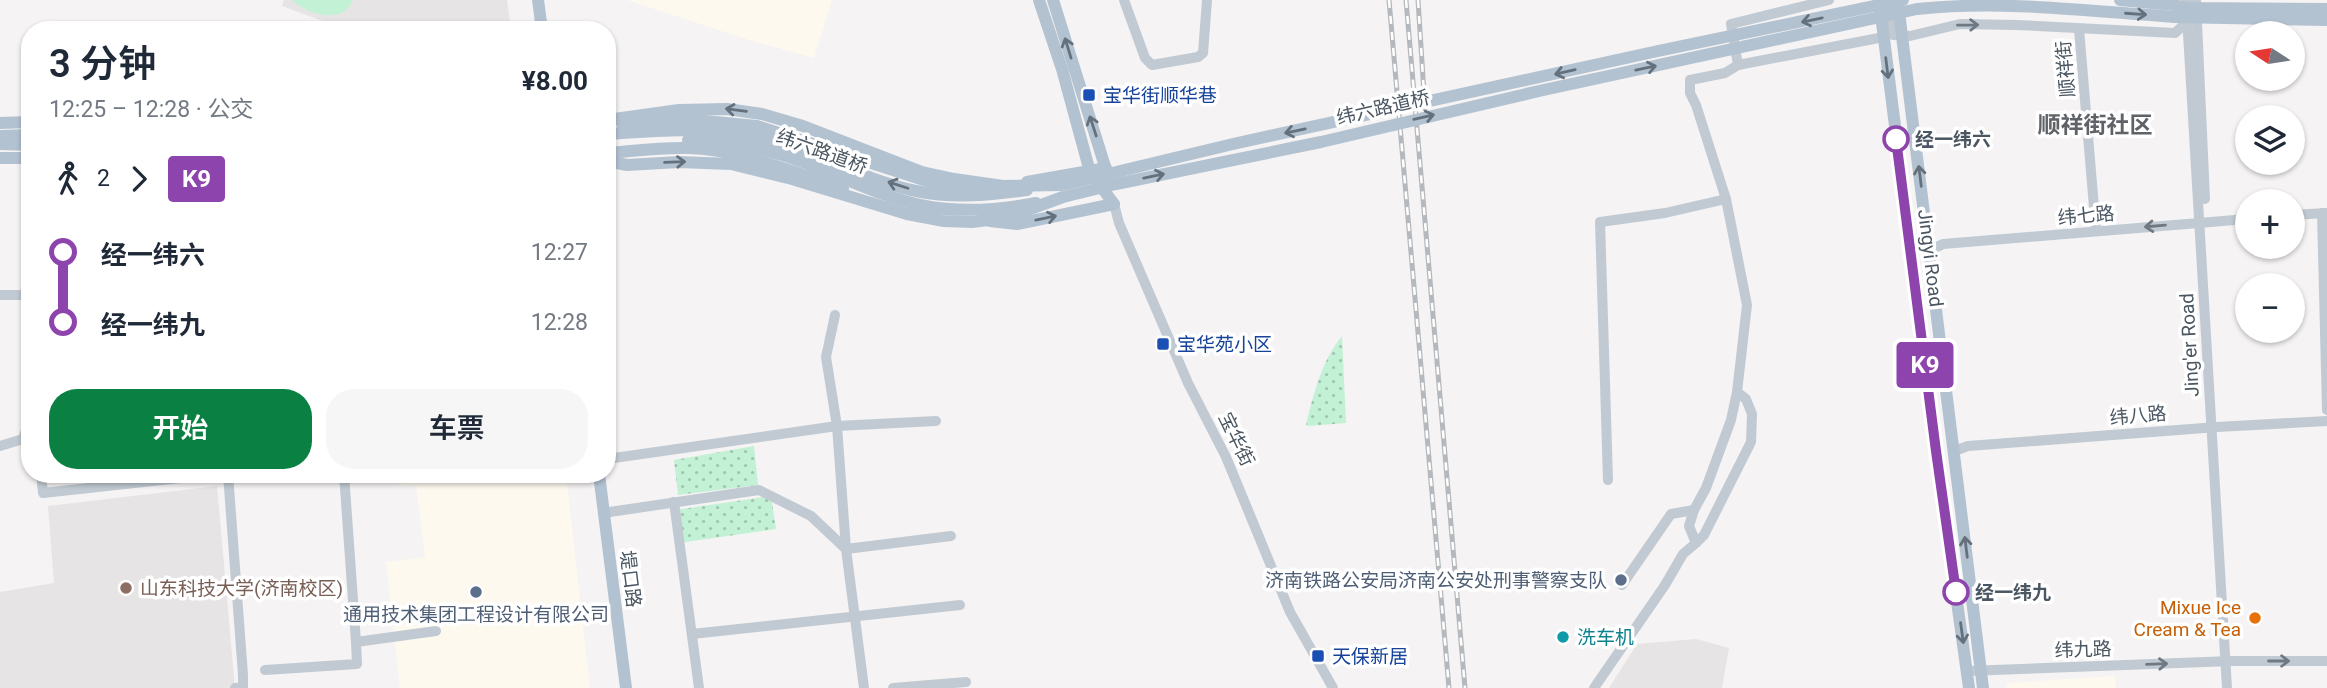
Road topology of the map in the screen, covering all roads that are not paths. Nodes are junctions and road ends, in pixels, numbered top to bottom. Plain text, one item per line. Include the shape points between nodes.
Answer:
1 (530, 0) edge
2 (538, 0) edge
3 (1039, 0) edge
4 (1053, 0) edge
5 (1124, 0) edge
6 (1207, 0) edge
7 (1829, 0) edge
8 (1880, 0) edge
9 (1889, 0) edge
10 (1897, 0) edge
11 (1903, 0) edge
12 (2120, 0) edge
13 (2187, 9) edge
14 (2327, 9) edge
15 (2327, 20) edge
16 (533, 21) edge
17 (541, 21) edge
18 (2079, 29) junction
19 (1901, 36) junction
20 (1884, 37) junction
21 (1738, 65) junction
22 (616, 120) edge
23 (0, 122) edge
24 (21, 122) edge
25 (616, 122) edge
26 (616, 133) edge
27 (21, 135) edge
28 (0, 136) edge
29 (0, 144) edge
30 (21, 145) edge
31 (616, 145) edge
32 (616, 152) edge
33 (0, 158) edge
34 (21, 159) edge
35 (616, 163) edge
36 (1106, 169) junction
37 (1090, 172) junction
38 (1063, 191) junction
39 (1726, 199) junction
40 (1114, 204) junction
41 (2325, 213) edge
42 (2305, 214) edge
43 (2235, 220) edge
44 (2203, 222) junction
45 (2096, 232) junction
46 (1929, 246) junction
47 (0, 295) edge
48 (21, 295) edge
49 (835, 315) dead end
50 (1737, 392) junction
51 (2327, 410) edge
52 (936, 421) dead end
53 (2327, 421) edge
54 (837, 426) junction
55 (2214, 427) junction
56 (21, 441) edge
57 (0, 446) edge
58 (1953, 448) junction
59 (616, 458) edge
60 (1608, 480) dead end
61 (42, 483) edge
62 (135, 483) edge
63 (229, 483) edge
64 (345, 483) edge
65 (592, 483) edge
66 (599, 483) edge
67 (674, 502) junction
68 (1694, 510) junction
69 (603, 513) junction
70 (951, 536) dead end
71 (1696, 543) junction
72 (846, 549) junction
73 (1622, 585) dead end
74 (960, 606) dead end
75 (855, 615) junction
76 (436, 631) dead end
77 (692, 634) junction
78 (356, 642) junction
79 (2229, 661) junction
80 (2327, 661) edge
81 (265, 670) dead end
82 (1982, 670) junction
83 (1967, 671) junction
84 (966, 682) dead end
85 (235, 688) edge
86 (243, 688) edge
87 (617, 688) edge
88 (626, 688) edge
89 (699, 688) edge
90 (864, 688) edge
91 (893, 688) edge
92 (1333, 688) edge
93 (1594, 688) edge
94 (1969, 688) edge
95 (1983, 688) edge
96 (2227, 688) edge
97 (2233, 688) edge

1 - 16 main road
2 - 17 main road
3 - 37 main road, 宝华街
36 -> 4 main road, 宝华街
5 - 6 street via 1145,58 1152,65 1203,53
7 - 21 street via 1731,24
8 - 20 main road, Jingyi Road
9 - 19 street via 1893,35
10 - 19 main road, Jingyi Road
11 -> 38 main road, 纬六路道桥, bridge via 1233,144
12 - 13 main road
13 - 14 main road
13 - 15 main road
13 - 18 street via 2175,33
38 -> 13 main road, 纬六路道桥, bridge via 1917,9 1950,4
13 - 44 street, Jing'er Road
19 -> 18 street via 1960,24
18 - 45 street, 顺祥街
46 -> 19 main road, Jingyi Road
20 - 21 street
20 -> 83 main road, Jingyi Road
21 - 39 street via 1690,80 1690,93
38 -> 22 main road, bridge via 933,174 762,114 679,110
23 - 24 main road
25 - 37 main road via 684,119 757,126 927,181 979,190
38 -> 26 main road, 纬六路道桥, bridge via 947,196 914,190 807,150 747,135 685,128
27 - 28 main road
29 - 30 main road
31 - 38 main road, 纬六路道桥, bridge via 698,140 752,147 905,201 964,211 1018,206
32 -> 40 main road via 719,151 922,213 1017,224
33 - 34 main road
35 -> 38 main road, bridge via 731,164 944,221 972,222 1022,212
36 - 37 main road
36 - 40 main road, 宝华街
37 - 40 main road, 宝华街
39 - 50 street via 1747,305
39 - 60 street via 1600,222
40 - 92 street, 宝华街 via 1290,612
41 - 42 street
41 - 51 street
43 - 44 street, 纬七路
44 -> 45 street, 纬七路
44 - 55 street, Jing'er Road
45 - 46 street, 纬七路
46 - 58 main road, Jingyi Road
47 - 48 street
49 - 54 street via 826,357
50 - 68 street via 1731,420
50 - 71 street via 1752,414 1751,442
52 - 54 street
53 - 55 street, 纬八路
54 - 59 street
54 - 72 street
55 - 58 street, 纬八路
55 - 79 street, Jing'er Road
56 - 57 street
82 -> 58 main road, Jingyi Road
61 - 62 street via 43,493
63 - 86 street
64 - 78 street
65 - 87 main road, 堤口路
66 - 69 main road, 堤口路
67 - 69 street
67 - 72 street via 759,490 811,516
67 - 77 street
68 - 71 street via 1689,526
68 - 73 street via 1671,514
69 - 88 main road, 堤口路
70 - 72 street
71 - 93 street via 1683,555
72 - 75 street
74 - 75 street
75 - 77 street
75 - 90 street
76 - 78 street
77 - 89 street
78 - 81 street via 357,664
79 -> 80 street, 纬九路
82 -> 79 street, 纬九路
79 - 96 street, Jing'er Road
79 - 97 street, Jing'er Road
82 - 83 street, 纬九路
82 - 95 main road, Jingyi Road
83 - 94 main road, Jingyi Road
84 - 91 street
85 - 86 street

